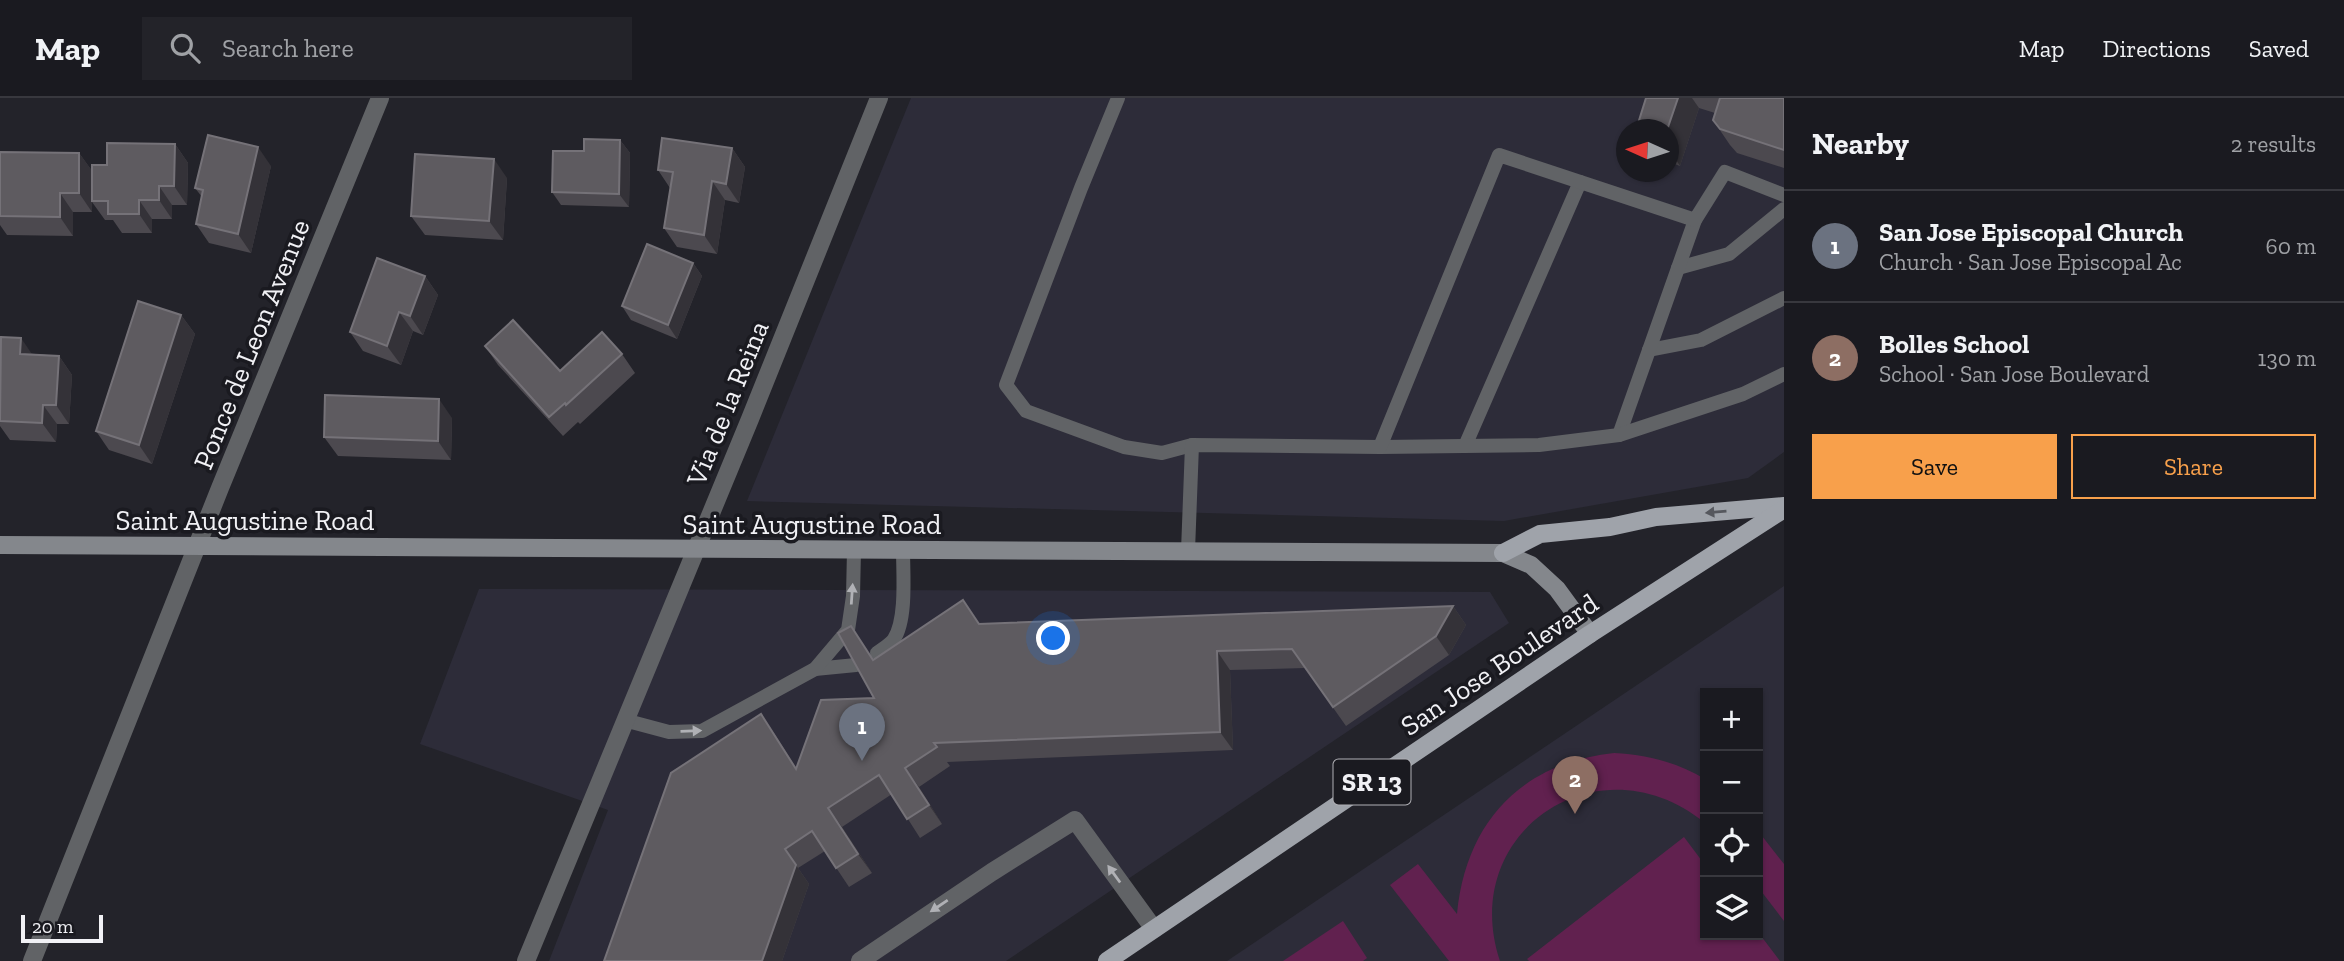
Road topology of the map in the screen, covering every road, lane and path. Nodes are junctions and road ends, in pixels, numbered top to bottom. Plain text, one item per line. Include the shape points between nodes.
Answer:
1 (380, 98) edge
2 (879, 98) edge
3 (1118, 98) edge
4 (1580, 182) junction
5 (1784, 195) edge
6 (1784, 209) edge
7 (1695, 220) junction
8 (1678, 268) junction
9 (1784, 298) edge
10 (1649, 351) junction
11 (1784, 374) edge
12 (1619, 435) junction
13 (1192, 444) junction
14 (1465, 446) junction
15 (1380, 447) junction
16 (1784, 508) edge
17 (0, 545) edge
18 (197, 546) junction
19 (694, 550) junction
20 (853, 550) junction
21 (903, 550) junction
22 (1188, 551) junction
23 (1503, 553) junction
24 (1590, 634) junction
25 (877, 653) dead end
26 (856, 665) edge
27 (815, 669) junction
28 (624, 720) junction
29 (1154, 929) junction
30 (32, 961) edge
31 (526, 961) edge
32 (860, 961) edge
33 (1107, 961) edge

1 - 18 street, Ponce de Leon Avenue
2 - 19 street, Via de la Reina
3 - 13 lane via 1006,385 1026,411 1124,447 1162,453
4 - 7 lane
4 - 14 lane
4 - 15 lane via 1499,155
5 - 7 lane via 1725,172
6 - 8 lane via 1729,254
7 - 8 lane
8 - 10 lane
9 - 10 lane via 1701,340
10 - 12 lane
11 - 12 lane via 1743,394
12 - 14 lane via 1539,445
13 - 15 lane
13 - 22 lane
14 - 15 lane
16 -> 23 main road via 1656,517 1539,534
16 - 24 main road, San Jose Boulevard / SR 13
17 - 18 main road, Saint Augustine Road
18 - 19 main road, Saint Augustine Road
18 - 30 street, Ponce de Leon Avenue
19 - 20 main road, Saint Augustine Road
19 - 28 street, Via de la Reina
20 - 21 main road, Saint Augustine Road
27 -> 20 lane via 848,630
21 - 22 main road, Saint Augustine Road
21 - 25 lane via 900,624 894,639
22 - 23 main road, Saint Augustine Road
23 - 24 main road, Saint Augustine Road via 1531,565 1557,589
24 - 29 main road, San Jose Boulevard / SR 13
26 - 27 lane
28 -> 27 lane via 669,732 702,731
28 - 31 street, Via de la Reina
29 -> 32 street via 1075,820
29 - 33 main road, San Jose Boulevard / SR 13

